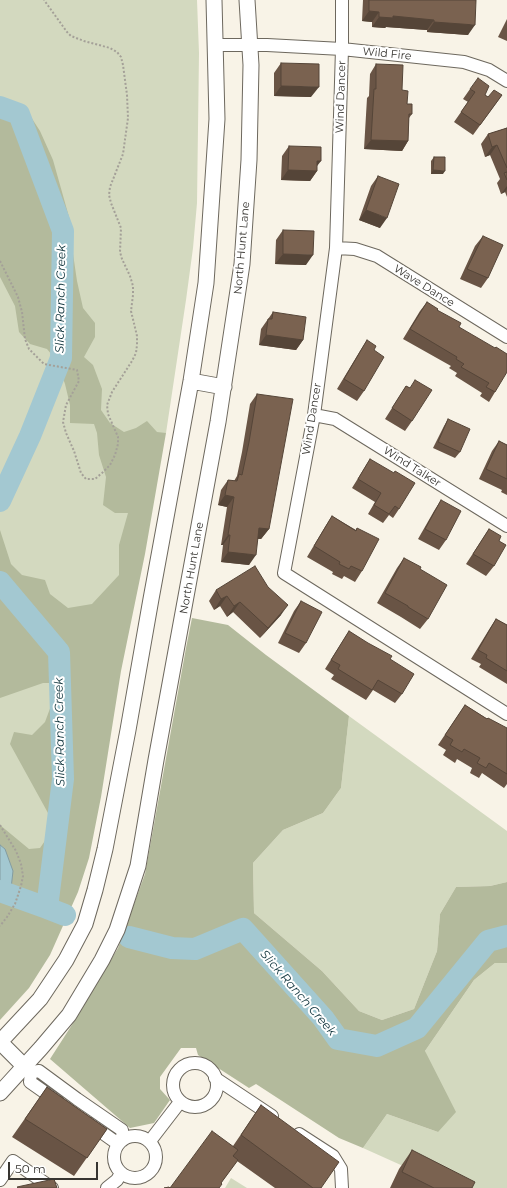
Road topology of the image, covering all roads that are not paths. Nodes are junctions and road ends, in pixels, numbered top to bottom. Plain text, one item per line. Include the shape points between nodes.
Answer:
1 (214, 0) edge
2 (247, 0) edge
3 (342, 0) edge
4 (215, 45) junction
5 (250, 45) junction
6 (342, 49) junction
7 (507, 81) edge
8 (336, 248) junction
9 (507, 338) edge
10 (191, 381) junction
11 (224, 387) junction
12 (314, 415) junction
13 (507, 526) edge
14 (507, 714) edge
15 (0, 1042) edge
16 (28, 1069) junction
17 (215, 1078) junction
18 (0, 1093) edge
19 (77, 1100) junction
20 (180, 1102) junction
21 (82, 1118) edge
22 (123, 1140) junction
23 (150, 1141) junction
24 (121, 1173) junction
25 (0, 1180) edge
26 (52, 1188) edge
27 (107, 1188) edge
28 (342, 1188) edge

1 - 4 main road
2 - 5 main road, North Hunt Lane
3 - 6 street, Wind Dancer
4 - 5 street, Wild Fire
4 - 10 main road via 217,119 210,234 205,290
5 - 6 street, Wild Fire
5 - 11 main road, North Hunt Lane via 249,160 242,264
6 - 7 street, Wild Fire via 464,62 489,70
6 - 8 street, Wind Dancer
8 - 9 street, Wave Dance via 355,249 377,256
8 - 12 street, Wind Dancer
10 - 11 main road
10 - 15 main road via 120,777 95,890 85,924 66,960 40,999
11 - 16 main road, North Hunt Lane via 138,866 117,930 102,960 69,1015
12 - 13 street, Wind Talker via 335,419
12 - 14 street, Wind Dancer via 284,573
15 - 16 main road
16 - 18 main road, North Hunt Lane
16 - 19 street via 39,1070
16 - 19 street via 30,1082 67,1107
17 - 20 street via 215,1092 207,1103 194,1107
17 - 20 street via 207,1067 200,1064 193,1063 180,1069 173,1082 173,1089
17 - 28 street via 333,1156 341,1169
19 - 22 street via 122,1130
20 - 23 street
21 - 22 street via 114,1141
22 - 23 street via 129,1136 137,1136
22 - 24 street via 118,1144 114,1156
23 - 24 street via 157,1154 154,1168 149,1174 135,1178
24 - 27 street
25 - 26 street via 13,1161

